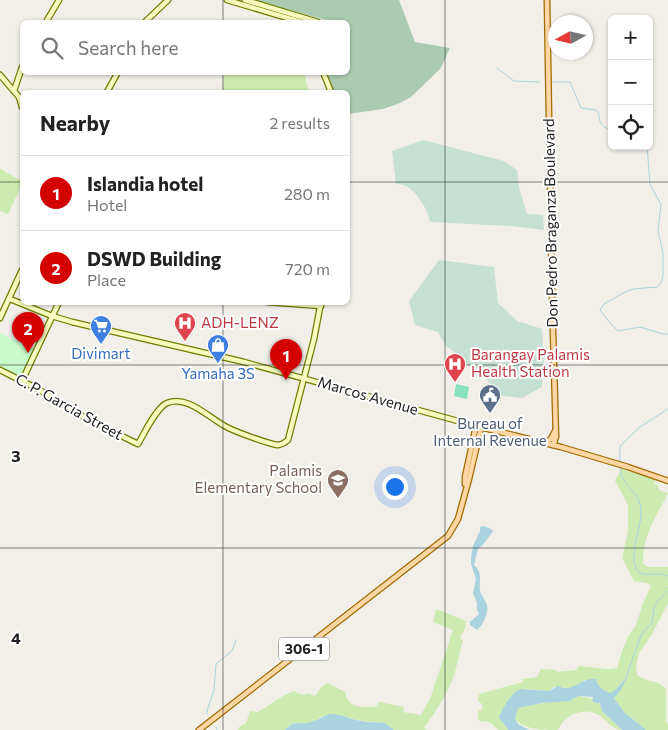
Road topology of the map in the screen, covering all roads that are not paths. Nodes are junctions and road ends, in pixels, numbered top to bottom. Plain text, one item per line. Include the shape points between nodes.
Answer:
1 (59, 0) edge
2 (168, 0) edge
3 (227, 0) edge
4 (547, 0) edge
5 (246, 2) edge
6 (291, 17) junction
7 (47, 20) edge
8 (148, 20) edge
9 (297, 20) edge
10 (307, 20) edge
11 (20, 73) edge
12 (0, 75) edge
13 (116, 75) edge
14 (324, 75) edge
15 (108, 90) edge
16 (330, 90) edge
17 (14, 91) junction
18 (20, 100) edge
19 (20, 275) edge
20 (10, 298) junction
21 (20, 302) edge
22 (26, 305) edge
23 (58, 305) edge
24 (321, 305) edge
25 (52, 316) junction
26 (0, 318) edge
27 (0, 370) edge
28 (305, 378) junction
29 (22, 381) junction
30 (479, 427) junction
31 (555, 432) junction
32 (556, 437) junction
33 (544, 444) junction
34 (552, 445) junction
35 (561, 447) junction
36 (668, 480) edge
37 (199, 730) edge

1 - 7 street
2 - 8 street
3 - 5 street
4 - 31 main road, Don Pedro Braganza Boulevard
5 - 6 street
6 - 9 street
6 - 10 street
11 - 17 street
12 - 17 street
13 - 15 street
14 - 16 street
17 - 18 street
19 - 20 street
20 - 21 street, Marcos Avenue
20 - 26 street
22 - 25 street, Marcos Avenue
23 - 25 street
24 - 28 street
25 - 28 street, Marcos Avenue
25 - 29 street
27 - 29 street, C. P. Garcia Street
28 - 29 street, C. P. Garcia Street via 288,440 276,445 241,434 189,404 173,402 159,410 138,444
28 - 30 street, Marcos Avenue
30 - 33 main road, Marcos Avenue
30 - 37 main road, 306-1 via 458,519 448,536
31 - 32 main road, Don Pedro Braganza Boulevard
31 - 33 main road
31 - 34 main road
32 - 34 main road
32 - 35 main road, Don Pedro Braganza Boulevard
33 - 34 main road, Marcos Avenue
34 - 35 main road, Marcos Avenue
35 - 36 main road, Marcos Avenue

